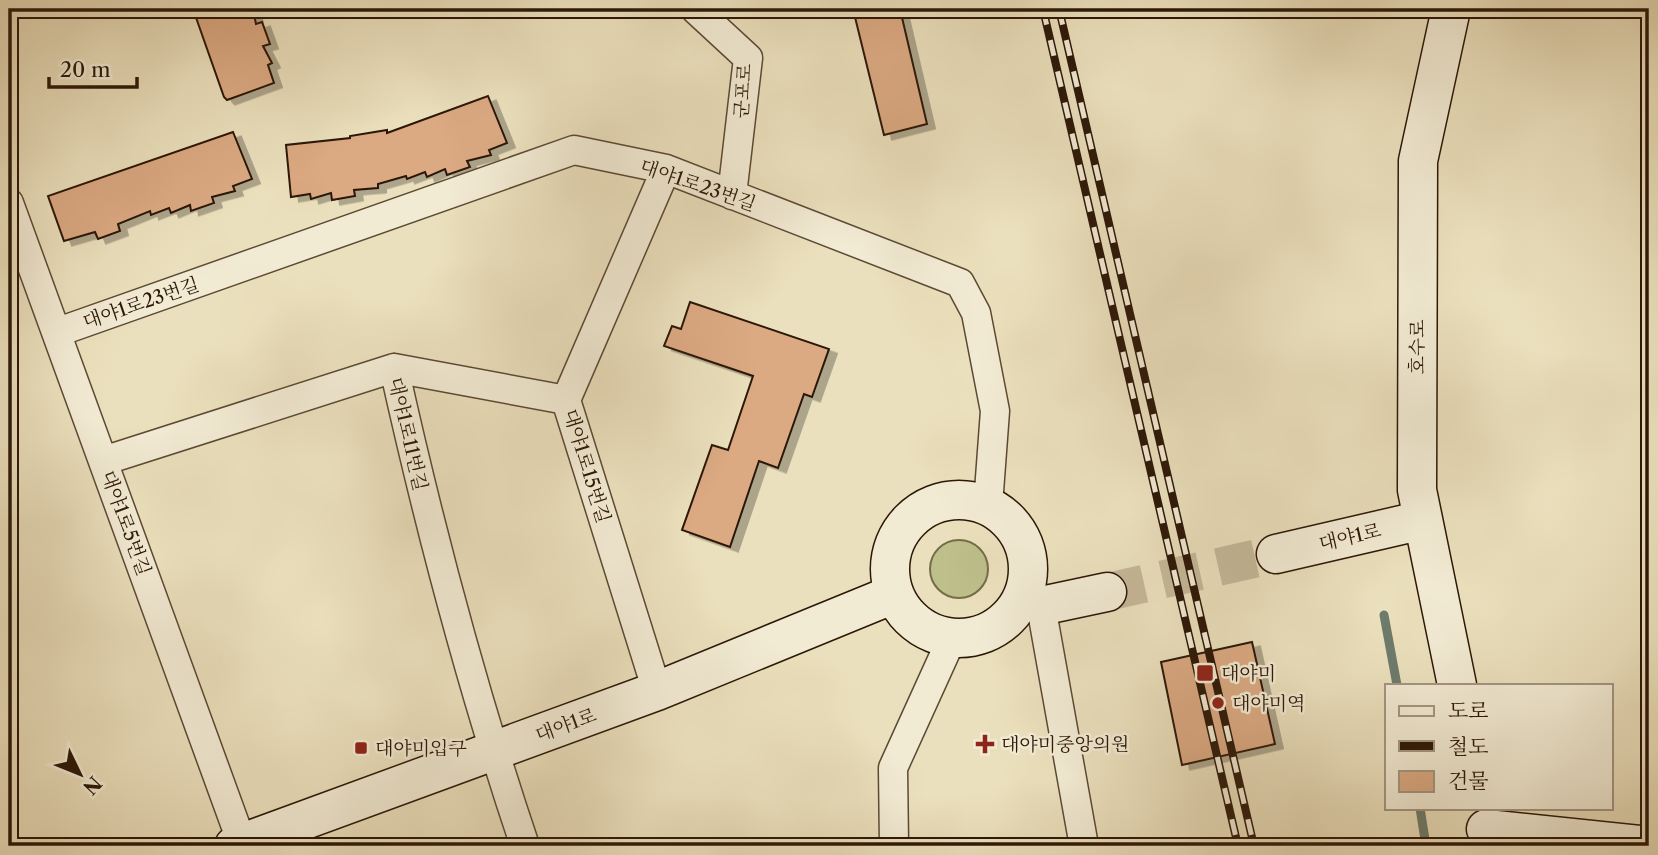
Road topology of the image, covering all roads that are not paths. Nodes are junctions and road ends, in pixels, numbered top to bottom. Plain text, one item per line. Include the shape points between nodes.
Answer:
1 (695, 9) edge
2 (1451, 9) edge
3 (666, 169) junction
4 (732, 195) junction
5 (9, 203) edge
6 (58, 332) junction
7 (394, 368) junction
8 (566, 400) junction
9 (103, 461) junction
10 (988, 505) junction
11 (1423, 520) junction
12 (1276, 554) tunnel mouth
13 (1107, 592) tunnel mouth
14 (894, 594) junction
15 (1032, 601) junction
16 (952, 638) junction
17 (1457, 684) edge
18 (657, 691) junction
19 (493, 752) junction
20 (1485, 828) edge
21 (240, 845) edge
22 (525, 846) edge
23 (894, 846) edge
24 (1084, 846) edge
25 (1648, 846) edge

1 - 4 street, 군포로 via 748,58
2 - 11 street, 호수로 via 1418,161 1417,490
3 - 4 street, 대야1로23번길
3 - 6 street, 대야1로23번길 via 574,150
3 - 8 street, 대야1로15번길
4 - 10 street, 대야1로23번길 via 960,283 976,313 995,411
5 - 6 street, 대야1로5번길
6 - 9 street, 대야1로5번길
7 - 8 street
7 - 9 street, 대야1로11번길
7 - 19 street, 대야1로11번길 via 431,534
8 - 18 street, 대야1로15번길
9 - 21 street, 대야1로5번길
10 - 14 street via 962,499 934,503 912,518 895,540 889,567
10 - 15 street via 1019,533 1027,553
11 - 12 street, 대야1로
11 - 17 street, 호수로
13 - 15 street
14 - 16 street via 917,624
14 - 18 street, 대야1로
15 - 16 street via 995,628 974,637
15 - 24 street
16 - 23 street via 893,768
18 - 19 street, 대야1로
19 - 21 street, 대야1로
19 - 22 street, 대야1로11번길
20 - 25 street

